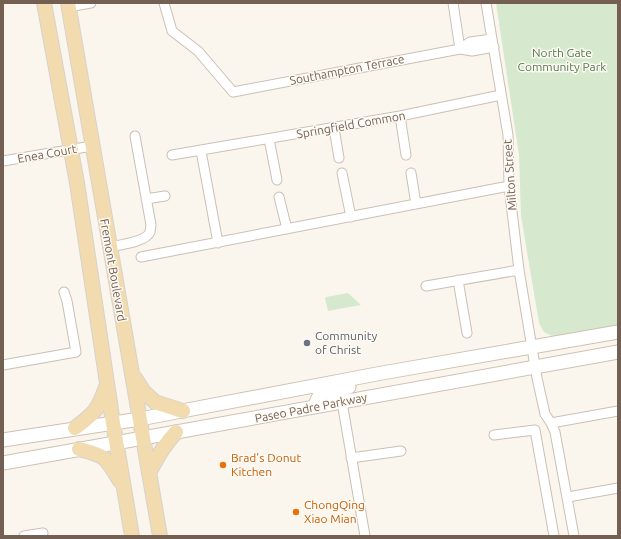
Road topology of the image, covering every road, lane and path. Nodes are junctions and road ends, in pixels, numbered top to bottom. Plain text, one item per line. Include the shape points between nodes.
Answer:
1 (44, 3) edge
2 (90, 3) edge
3 (164, 3) edge
4 (453, 3) edge
5 (486, 3) edge
6 (65, 4) edge
7 (493, 43) junction
8 (460, 49) junction
9 (501, 95) junction
10 (400, 116) junction
11 (334, 128) junction
12 (135, 136) dead end
13 (269, 139) junction
14 (92, 146) junction
15 (71, 150) junction
16 (201, 151) junction
17 (406, 155) dead end
18 (172, 156) dead end
19 (339, 158) dead end
20 (3, 161) edge
21 (342, 173) dead end
22 (411, 173) dead end
23 (277, 180) dead end
24 (509, 186) junction
25 (164, 196) dead end
26 (279, 197) dead end
27 (146, 199) junction
28 (416, 204) junction
29 (351, 217) junction
30 (287, 229) junction
31 (218, 242) junction
32 (109, 247) junction
33 (141, 257) dead end
34 (519, 270) junction
35 (458, 280) junction
36 (426, 286) dead end
37 (64, 292) dead end
38 (618, 332) edge
39 (468, 333) dead end
40 (532, 347) junction
41 (618, 352) edge
42 (3, 365) edge
43 (536, 367) junction
44 (132, 373) junction
45 (382, 373) junction
46 (107, 385) junction
47 (342, 402) junction
48 (314, 407) junction
49 (183, 410) junction
50 (618, 410) edge
51 (140, 419) junction
52 (113, 423) junction
53 (551, 423) junction
54 (76, 428) junction
55 (176, 432) junction
56 (494, 436) dead end
57 (143, 438) junction
58 (3, 440) edge
59 (117, 443) junction
60 (79, 449) junction
61 (401, 451) dead end
62 (351, 458) junction
63 (3, 462) edge
64 (149, 473) junction
65 (124, 487) junction
66 (618, 488) edge
67 (568, 497) junction
68 (43, 533) dead end
69 (24, 536) edge
70 (132, 536) edge
71 (160, 536) edge
72 (365, 536) edge
73 (554, 536) edge
74 (574, 536) edge

1 - 15 main road, Fremont Boulevard
2 - 6 street
3 - 8 street, Southampton Terrace via 172,31 198,51 233,92
4 - 8 street
5 - 7 street, Milton Street
6 - 14 main road, Fremont Boulevard
7 - 8 street, Southampton Terrace via 470,42
7 - 9 street, Milton Street
9 - 10 street, Springfield Common
9 - 24 street, Milton Street via 508,135
10 - 11 street, Springfield Common
10 - 17 street
11 - 13 street, Springfield Common
11 - 19 street
12 - 27 street
13 - 16 street, Springfield Common
13 - 23 street
14 - 15 street, Enea Court
14 - 32 main road, Fremont Boulevard
15 - 20 street, Enea Court
15 - 46 main road, Fremont Boulevard
16 - 18 street, Springfield Common
16 - 31 street
21 - 29 street
22 - 28 street
24 - 28 street
24 - 34 street, Milton Street
25 - 27 street
26 - 30 street
27 - 32 street via 151,225 148,235 136,241
28 - 29 street
29 - 30 street
30 - 31 street
31 - 33 street
32 - 44 main road, Fremont Boulevard
34 - 35 street
34 - 40 street, Milton Street
35 - 36 street
35 - 39 street
37 - 42 street via 76,352
38 - 40 main road, Paseo Padre Parkway
40 - 43 street, Milton Street
40 - 45 main road, Paseo Padre Parkway
41 - 43 main road, Paseo Padre Parkway
43 - 47 main road, Paseo Padre Parkway
43 - 53 street, Milton Street via 545,414
44 - 49 main road via 144,392 155,402
44 - 51 main road, Fremont Boulevard
45 - 48 main road via 357,385 320,395
45 - 49 main road, Paseo Padre Parkway
46 - 52 main road, Fremont Boulevard
46 - 54 main road via 96,411
47 - 48 main road, Paseo Padre Parkway
47 - 62 street
48 - 55 main road, Paseo Padre Parkway
49 - 51 main road, Paseo Padre Parkway
50 - 53 street
51 - 52 main road, Paseo Padre Parkway
51 - 57 main road, Fremont Boulevard
52 - 54 main road, Paseo Padre Parkway
52 - 59 main road, Fremont Boulevard
53 - 67 street, Milton Street
54 - 58 main road, Paseo Padre Parkway
55 - 57 main road, Paseo Padre Parkway
55 - 64 main road via 159,453
56 - 73 street via 535,430
57 - 59 main road, Paseo Padre Parkway
57 - 64 main road, Fremont Boulevard
59 - 60 main road, Paseo Padre Parkway
59 - 65 main road, Fremont Boulevard
60 - 63 main road, Paseo Padre Parkway
60 - 65 main road via 98,454 108,461
61 - 62 street
62 - 72 street
64 - 71 main road, Fremont Boulevard
65 - 70 main road, Fremont Boulevard
66 - 67 street
67 - 74 street, Milton Street
68 - 69 street

